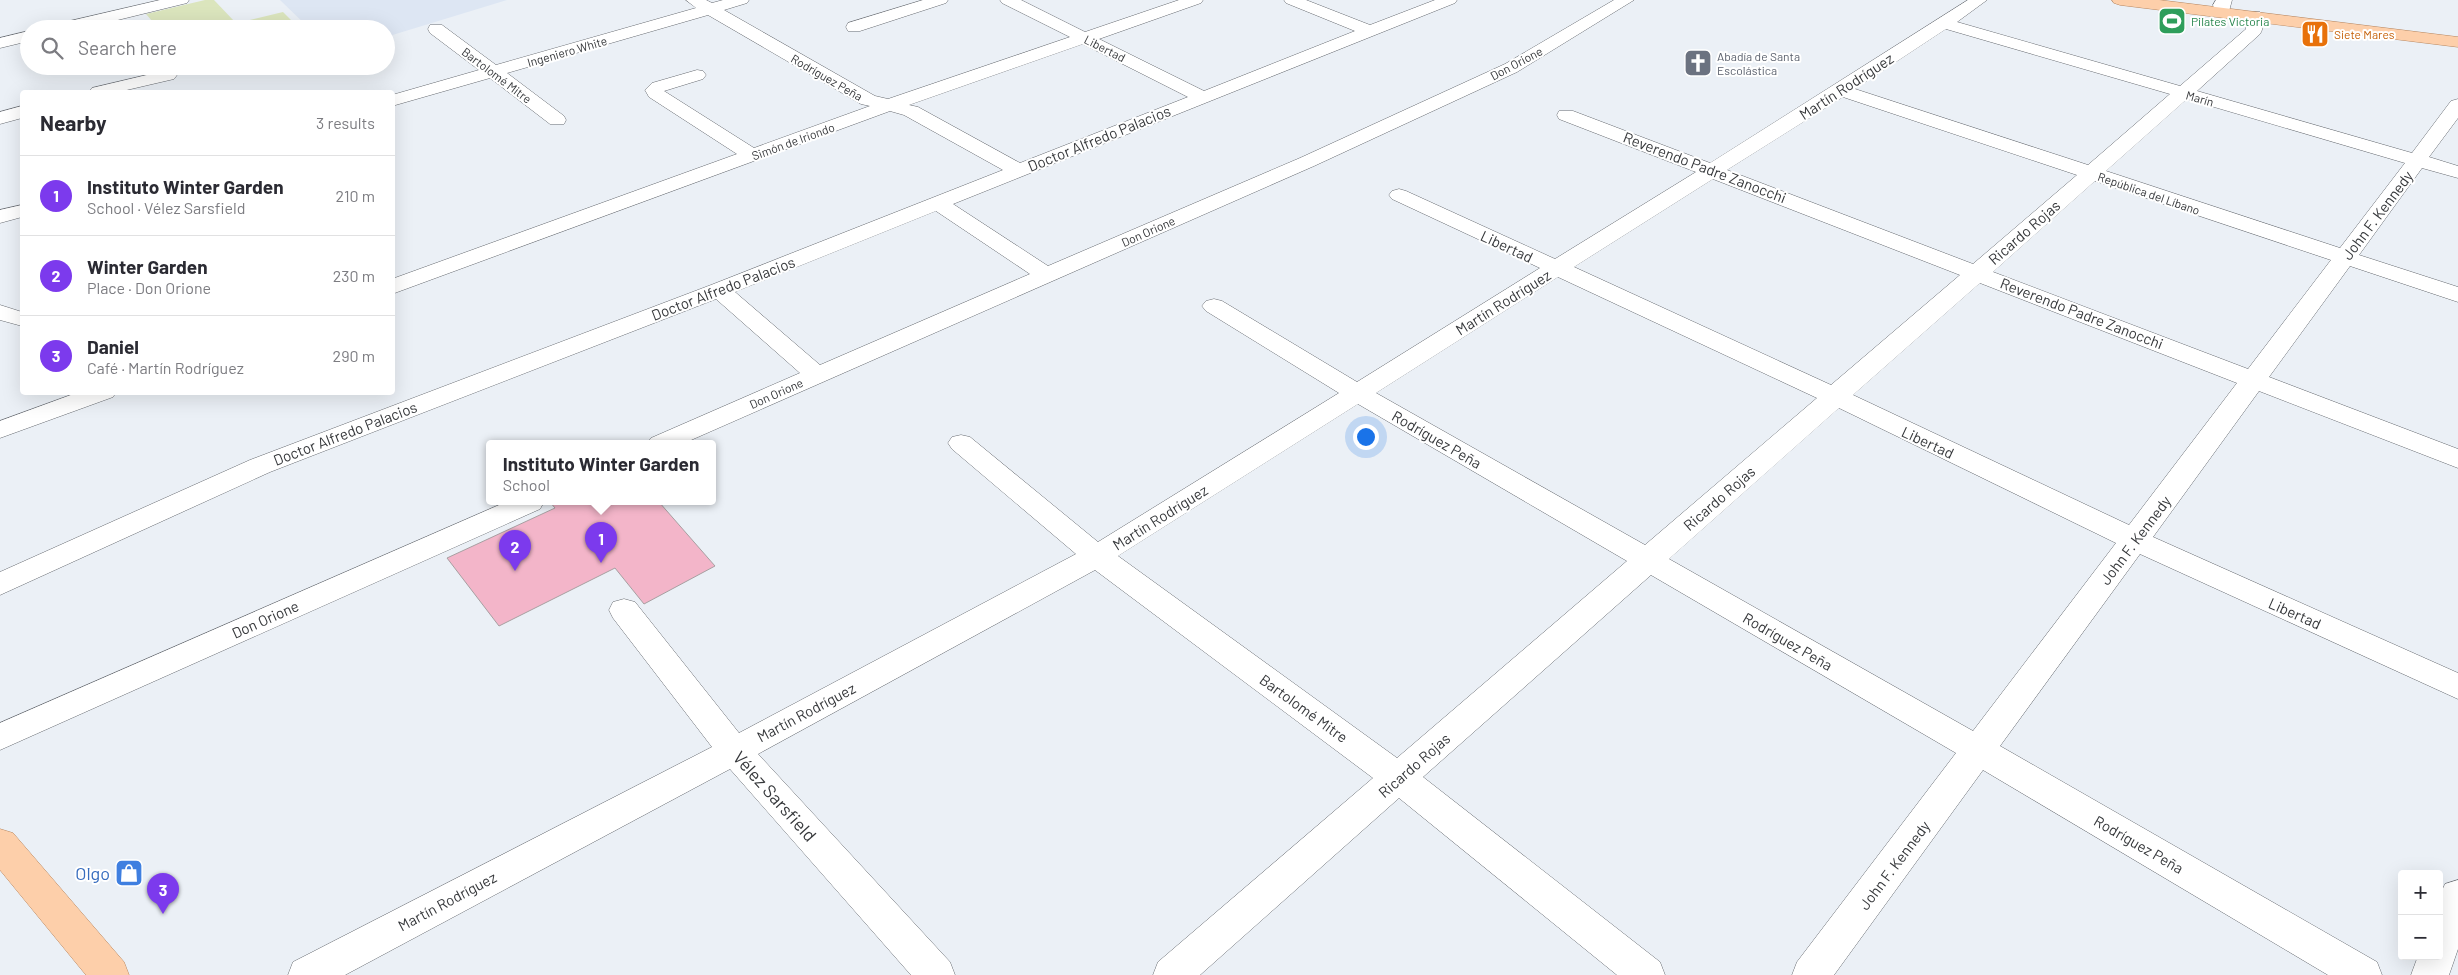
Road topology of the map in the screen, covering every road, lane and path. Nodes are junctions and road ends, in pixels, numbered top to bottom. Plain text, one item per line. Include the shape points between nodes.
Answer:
1 (106, 0) edge
2 (181, 0) edge
3 (741, 0) edge
4 (940, 0) edge
5 (1008, 0) edge
6 (1195, 0) edge
7 (1292, 0) edge
8 (1449, 0) edge
9 (1626, 0) edge
10 (1979, 0) edge
11 (2120, 0) edge
12 (702, 4) edge
13 (2220, 4) edge
14 (118, 15) junction
15 (2254, 16) junction
16 (97, 20) edge
17 (122, 20) edge
18 (1943, 23) junction
19 (854, 27) dead end
20 (436, 29) dead end
21 (1370, 31) junction
22 (20, 38) edge
23 (1086, 38) junction
24 (2458, 42) edge
25 (0, 43) edge
26 (493, 72) junction
27 (697, 75) dead end
28 (170, 76) edge
29 (107, 90) edge
30 (1841, 90) junction
31 (2184, 93) junction
32 (1202, 97) junction
33 (395, 100) edge
34 (890, 105) junction
35 (2458, 105) edge
36 (20, 113) edge
37 (1566, 115) dead end
38 (0, 118) edge
39 (557, 120) dead end
40 (753, 156) junction
41 (2418, 160) junction
42 (1018, 170) junction
43 (1713, 170) junction
44 (2458, 172) edge
45 (2091, 174) junction
46 (1399, 195) dead end
47 (937, 203) junction
48 (20, 212) edge
49 (0, 217) edge
50 (2344, 259) junction
51 (1556, 269) junction
52 (1978, 272) junction
53 (1046, 275) junction
54 (395, 286) edge
55 (720, 290) junction
56 (2458, 295) edge
57 (1214, 306) dead end
58 (0, 312) edge
59 (20, 317) edge
60 (816, 375) junction
61 (2254, 380) junction
62 (1358, 394) junction
63 (96, 395) edge
64 (1836, 397) junction
65 (0, 430) edge
66 (669, 440) edge
67 (961, 443) dead end
68 (2458, 458) edge
69 (523, 505) edge
70 (2135, 540) junction
71 (1098, 556) junction
72 (1647, 561) junction
73 (0, 584) edge
74 (624, 610) dead end
75 (2458, 687) edge
76 (0, 737) edge
77 (1980, 750) junction
78 (734, 751) junction
79 (1399, 778) junction
80 (0, 844) edge
81 (2457, 904) edge
82 (2443, 939) edge
83 (2436, 960) edge
84 (110, 975) edge
85 (307, 975) edge
86 (936, 975) edge
87 (1172, 975) edge
88 (1646, 975) edge
89 (1812, 975) edge
90 (2363, 975) edge
91 (2430, 975) edge

1 - 14 street
2 - 14 street
3 - 12 street, Ingeniero White
4 - 19 street
5 - 23 street, Libertad
6 - 23 street, Simón de Iriondo
7 - 21 street
8 - 21 street, Doctor Alfredo Palacios
9 - 53 street, Don Orione via 1510,68 1307,162
10 - 18 street, Martín Rodríguez
11 - 13 main road
12 - 26 street, Ingeniero White
12 - 34 street, Rodríguez Peña via 868,100
13 - 15 main road
14 - 16 street
14 - 17 street
15 - 24 main road
15 - 31 street, Ricardo Rojas via 2254,30
18 - 30 street, Martín Rodríguez
18 - 31 street, Marín
20 - 26 street, Bartolomé Mitre
21 - 32 street, Doctor Alfredo Palacios
22 - 25 street
23 - 32 street, Libertad
23 - 34 street, Simón de Iriondo
26 - 33 street, Ingeniero White
26 - 39 street, Bartolomé Mitre
27 - 40 street via 658,87 655,93
28 - 29 street
30 - 43 street, Martín Rodríguez
30 - 45 street, República del Líbano
31 - 41 street, Marín
31 - 45 street, Ricardo Rojas
32 - 42 street, Doctor Alfredo Palacios
34 - 40 street, Simón de Iriondo
34 - 42 street, Rodríguez Peña via 911,111
35 - 41 street, John F. Kennedy
36 - 38 street
37 - 43 street, Reverendo Padre Zanocchi
40 - 54 street, Simón de Iriondo
41 - 44 street, Marín
41 - 50 street, John F. Kennedy
42 - 47 street, Doctor Alfredo Palacios
43 - 51 street, Martín Rodríguez
43 - 52 street, Reverendo Padre Zanocchi
45 - 50 street, República del Líbano
45 - 52 street, Ricardo Rojas
46 - 51 street, Libertad
47 - 53 street
47 - 55 street, Doctor Alfredo Palacios
48 - 49 street
50 - 56 street, República del Líbano
50 - 61 street, John F. Kennedy
51 - 62 street, Martín Rodríguez
51 - 64 street, Libertad
52 - 61 street, Reverendo Padre Zanocchi
52 - 64 street, Ricardo Rojas
53 - 60 street, Don Orione
55 - 60 street
55 - 73 street, Doctor Alfredo Palacios via 260,466
57 - 62 street, Rodríguez Peña
58 - 59 street
60 - 66 street, Don Orione
61 - 68 street, Reverendo Padre Zanocchi
61 - 70 street, John F. Kennedy
62 - 71 street, Martín Rodríguez
62 - 72 street, Rodríguez Peña
63 - 65 street
64 - 70 street, Libertad
64 - 72 street, Ricardo Rojas
67 - 71 street, Bartolomé Mitre
69 - 76 street, Don Orione
70 - 75 street, Libertad
70 - 77 street, John F. Kennedy
71 - 78 street, Martín Rodríguez
71 - 79 street, Bartolomé Mitre
72 - 77 street, Rodríguez Peña
72 - 79 street, Ricardo Rojas
74 - 78 street, Vélez Sarsfield
77 - 89 street, John F. Kennedy
77 - 90 street, Rodríguez Peña
78 - 85 street, Martín Rodríguez
78 - 86 street, Vélez Sarsfield
79 - 87 street, Ricardo Rojas
79 - 88 street, Bartolomé Mitre
80 - 84 main road
81 - 82 street
83 - 91 street

